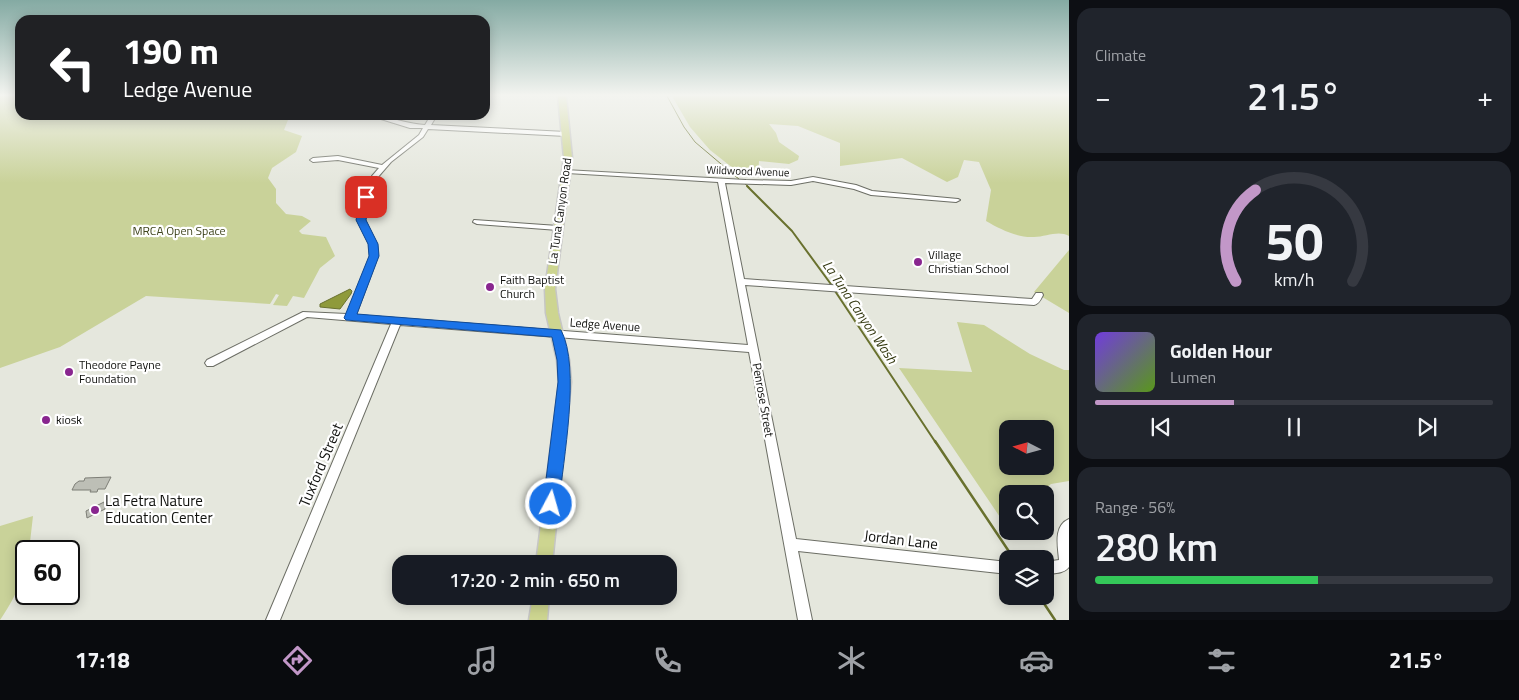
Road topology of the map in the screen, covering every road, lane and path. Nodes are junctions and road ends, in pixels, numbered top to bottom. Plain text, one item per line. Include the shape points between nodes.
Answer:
1 (405, 125) edge
2 (565, 125) edge
3 (428, 127) junction
4 (566, 134) junction
5 (313, 160) dead end
6 (382, 167) junction
7 (568, 171) junction
8 (721, 181) junction
9 (956, 200) dead end
10 (476, 222) dead end
11 (558, 228) junction
12 (741, 282) junction
13 (1039, 295) dead end
14 (350, 318) junction
15 (397, 321) junction
16 (556, 334) junction
17 (753, 349) junction
18 (210, 363) dead end
19 (1069, 525) edge
20 (790, 544) junction
21 (545, 555) edge
22 (999, 567) edge
23 (1054, 567) edge
24 (540, 605) edge
25 (273, 620) edge
26 (538, 620) edge
27 (805, 620) edge

1 - 3 street
2 - 4 main road, La Tuna Canyon Road
3 - 4 street
3 - 6 street via 418,140
4 - 7 main road, La Tuna Canyon Road
5 - 6 street via 338,158
6 - 14 street via 369,187 361,222 373,244 374,256
7 - 8 street, Wildwood Avenue
7 - 11 main road, La Tuna Canyon Road
8 - 9 street, Wildwood Avenue via 791,183 812,179 871,193
8 - 12 street, Penrose Street
10 - 11 street
11 - 16 main road, La Tuna Canyon Road via 550,289
12 - 13 street via 1034,302
12 - 17 street, Penrose Street
14 - 15 street, Ledge Avenue
14 - 18 street, Ledge Avenue via 306,314
15 - 16 street, Ledge Avenue
15 - 25 street, Tuxford Street
16 - 17 street, Ledge Avenue
16 - 21 main road, La Tuna Canyon Road via 565,382
17 - 20 street, Penrose Street
19 - 23 street via 1064,531 1065,562
20 - 22 street, Jordan Lane
20 - 27 street, Penrose Street
24 - 26 main road

